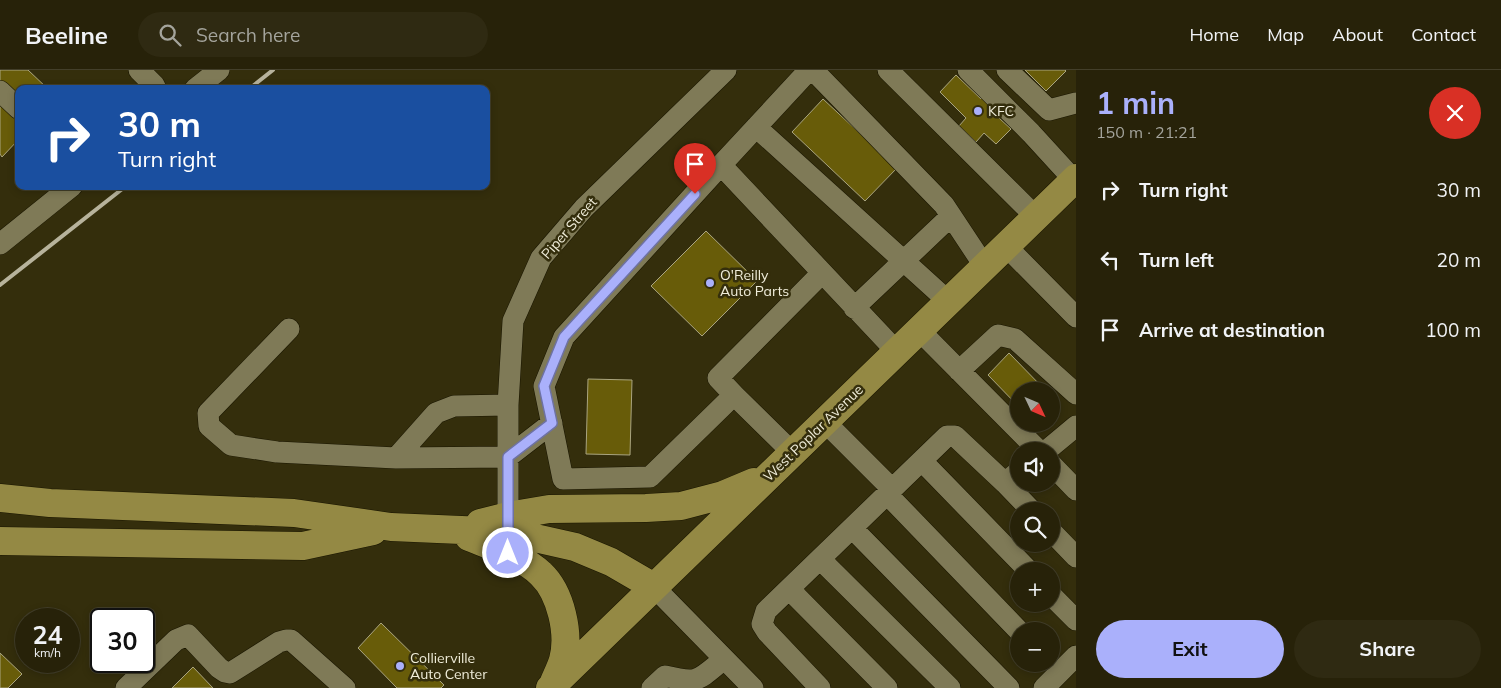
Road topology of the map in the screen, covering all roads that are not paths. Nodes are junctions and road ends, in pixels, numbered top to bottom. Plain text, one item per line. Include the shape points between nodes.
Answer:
1 (139, 70) edge
2 (219, 70) edge
3 (726, 70) edge
4 (808, 70) edge
5 (813, 70) edge
6 (888, 70) edge
7 (968, 70) edge
8 (1007, 70) edge
9 (154, 85) edge
10 (200, 85) edge
11 (0, 91) edge
12 (1076, 104) edge
13 (15, 106) edge
14 (756, 127) junction
15 (721, 165) junction
16 (1075, 179) edge
17 (67, 190) edge
18 (952, 216) junction
19 (1036, 217) junction
20 (0, 244) edge
21 (1006, 246) junction
22 (904, 261) junction
23 (985, 267) junction
24 (822, 273) junction
25 (949, 302) junction
26 (854, 308) junction
27 (1076, 317) edge
28 (288, 330) dead end
29 (920, 330) junction
30 (896, 352) junction
31 (959, 371) junction
32 (1076, 394) edge
33 (734, 396) junction
34 (508, 404) junction
35 (825, 422) junction
36 (552, 423) junction
37 (1076, 426) edge
38 (1030, 442) edge
39 (1057, 442) edge
40 (792, 453) junction
41 (508, 457) junction
42 (396, 458) junction
43 (922, 461) junction
44 (1060, 473) edge
45 (769, 475) junction
46 (1010, 476) edge
47 (1076, 490) edge
48 (890, 492) junction
49 (0, 498) edge
50 (391, 528) junction
51 (852, 528) junction
52 (508, 534) junction
53 (1060, 540) edge
54 (0, 541) edge
55 (1076, 557) edge
56 (820, 559) junction
57 (1019, 562) edge
58 (654, 587) junction
59 (789, 589) junction
60 (1060, 604) edge
61 (1076, 620) edge
62 (1011, 622) edge
63 (1076, 656) edge
64 (724, 659) junction
65 (1060, 665) edge
66 (1052, 672) edge
67 (551, 687) edge
68 (126, 688) edge
69 (345, 688) edge
70 (652, 688) edge
71 (753, 688) edge
72 (820, 688) edge
73 (887, 688) edge
74 (950, 688) edge
75 (1009, 688) edge
76 (1044, 688) edge

1 - 9 street
2 - 10 street
3 - 34 street, Piper Street via 584,208 541,258 513,321
4 - 14 street
5 - 18 street
6 - 19 street
7 - 16 street
8 - 12 street via 1049,110
11 - 13 street
14 - 15 street
14 - 22 street
15 - 24 street
15 - 36 street via 564,337 544,386
16 - 19 main road, West Poplar Avenue
17 - 20 street
18 - 22 street
18 - 23 street
19 - 21 main road, West Poplar Avenue
21 - 23 main road, West Poplar Avenue
21 - 27 street
22 - 25 street
22 - 26 street
23 - 25 main road, West Poplar Avenue
24 - 26 street
24 - 33 street via 718,378
25 - 29 main road, West Poplar Avenue
26 - 30 street
28 - 42 street via 208,413 210,426 231,445 277,452
29 - 30 main road, West Poplar Avenue
29 - 31 street
30 - 35 main road, West Poplar Avenue
31 - 32 street via 998,335 1015,339
31 - 38 street
33 - 36 street via 650,477 563,480
33 - 40 street
34 - 41 street, Piper Street
34 - 42 street via 454,406 436,413
35 - 40 main road, West Poplar Avenue
35 - 48 street
36 - 41 street
37 - 39 street
40 - 45 main road, West Poplar Avenue
41 - 42 street
41 - 52 street, Piper Street
43 - 46 street via 947,436 955,436
43 - 48 street
43 - 57 street
44 - 47 street
45 - 52 main road via 723,495 681,506 549,509
45 - 58 main road, West Poplar Avenue
48 - 51 street
48 - 62 street
49 - 50 main road via 294,513
50 - 52 main road
50 - 54 main road via 303,546
51 - 56 street
51 - 75 street
52 - 58 main road via 575,547 611,562
52 - 67 main road via 522,560 541,574 557,596 561,609 566,636 563,660
53 - 55 street
56 - 59 street
56 - 74 street
58 - 64 street
58 - 67 main road, West Poplar Avenue
59 - 72 street via 766,611 762,624
59 - 73 street
60 - 61 street
63 - 65 street
64 - 70 street via 700,679 686,681 664,676
64 - 71 street
66 - 76 street
68 - 69 street via 176,640 188,635 219,668 230,673 279,642 291,640

